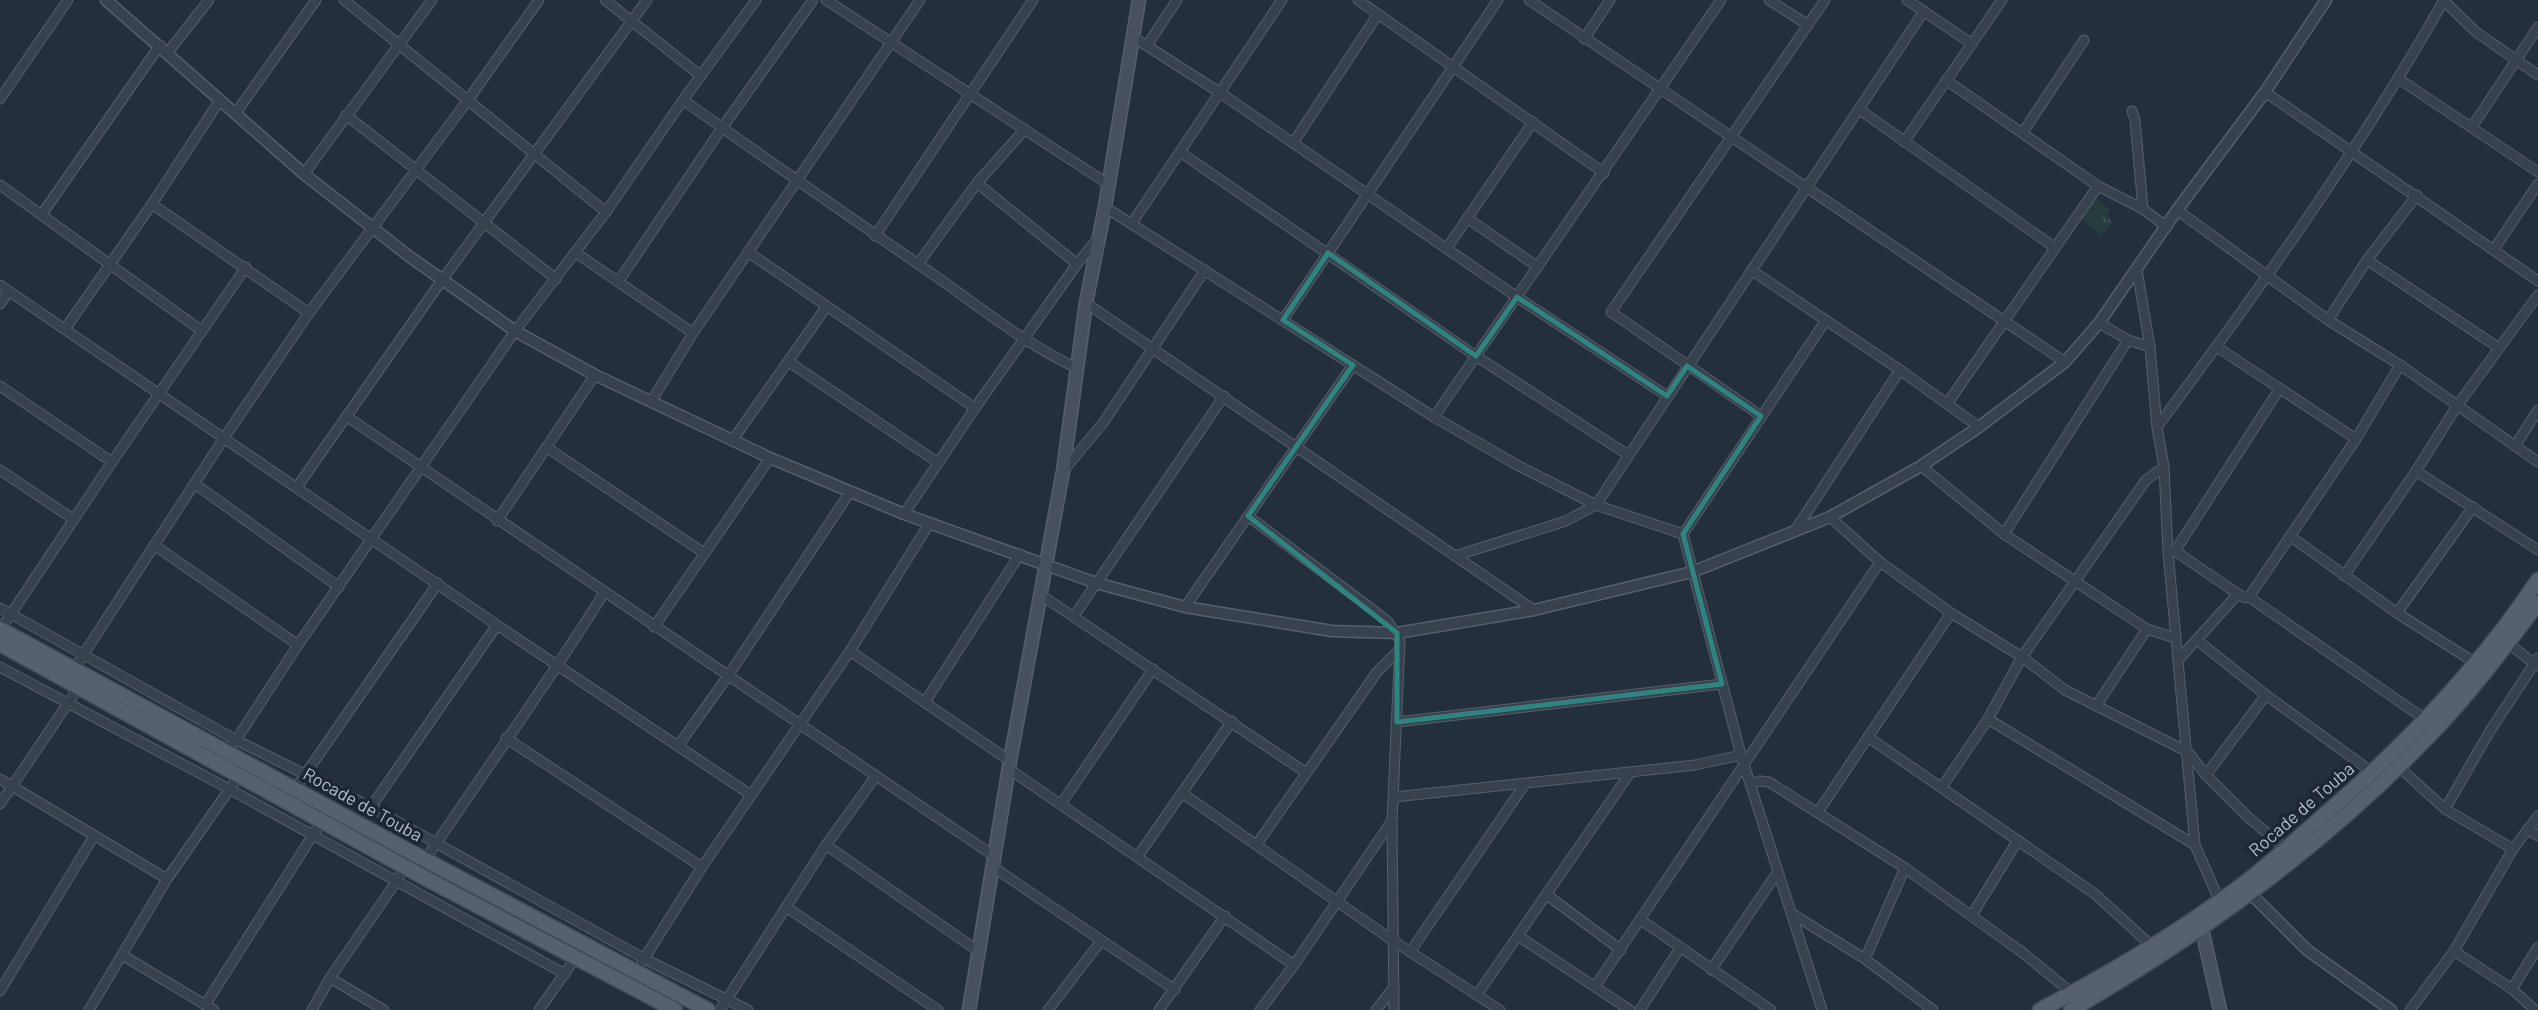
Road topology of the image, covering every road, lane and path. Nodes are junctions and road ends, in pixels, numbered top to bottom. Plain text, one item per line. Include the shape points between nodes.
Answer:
1 (68, 0) edge
2 (209, 0) edge
3 (316, 0) edge
4 (344, 0) edge
5 (432, 0) edge
6 (539, 0) edge
7 (605, 0) edge
8 (647, 0) edge
9 (813, 0) edge
10 (826, 0) edge
11 (920, 0) edge
12 (1033, 0) edge
13 (1139, 0) edge
14 (1177, 0) edge
15 (1282, 0) edge
16 (1358, 0) edge
17 (1498, 0) edge
18 (1529, 0) edge
19 (1610, 0) edge
20 (1721, 0) edge
21 (1769, 0) edge
22 (1825, 0) edge
23 (1907, 0) edge
24 (2002, 0) edge
25 (2326, 0) edge
26 (755, 1) edge
27 (113, 2) edge
28 (1924, 11) junction
29 (1378, 14) junction
30 (630, 21) junction
31 (1808, 25) junction
32 (2538, 27) edge
33 (1133, 37) junction
34 (1584, 38) junction
35 (2084, 40) dead end
36 (891, 43) junction
37 (1148, 44) junction
38 (1972, 44) junction
39 (398, 45) junction
40 (164, 49) junction
41 (2516, 60) junction
42 (1454, 66) junction
43 (2538, 75) edge
44 (701, 76) junction
45 (2399, 79) junction
46 (1946, 80) junction
47 (3, 88) edge
48 (1660, 90) junction
49 (1219, 92) junction
50 (2265, 92) junction
51 (970, 93) junction
52 (0, 99) edge
53 (220, 100) junction
54 (468, 100) junction
55 (683, 100) junction
56 (1860, 110) junction
57 (2132, 111) dead end
58 (235, 114) junction
59 (346, 116) junction
60 (1533, 122) junction
61 (2472, 127) junction
62 (722, 128) junction
63 (1025, 129) junction
64 (2023, 132) junction
65 (1732, 137) junction
66 (1904, 142) junction
67 (1293, 143) junction
68 (2350, 151) junction
69 (1181, 152) junction
70 (534, 153) junction
71 (416, 168) junction
72 (2538, 172) edge
73 (1604, 173) junction
74 (304, 174) junction
75 (796, 180) junction
76 (977, 183) junction
77 (1108, 184) junction
78 (2538, 184) edge
79 (0, 185) edge
80 (2098, 186) junction
81 (1807, 187) junction
82 (1368, 194) junction
83 (2417, 195) junction
84 (152, 204) junction
85 (1105, 207) junction
86 (2143, 209) junction
87 (2178, 210) junction
88 (606, 212) junction
89 (42, 214) junction
90 (1467, 218) junction
91 (483, 223) junction
92 (1132, 223) junction
93 (372, 227) junction
94 (2166, 227) junction
95 (1100, 235) junction
96 (875, 236) junction
97 (2054, 247) junction
98 (1447, 248) junction
99 (2494, 249) junction
100 (748, 252) junction
101 (576, 253) junction
102 (1328, 253) junction
103 (2367, 260) junction
104 (111, 264) junction
105 (919, 264) junction
106 (1077, 264) junction
107 (246, 267) junction
108 (1538, 267) junction
109 (1205, 270) junction
110 (1751, 270) junction
111 (2137, 270) junction
112 (2267, 276) junction
113 (556, 279) junction
114 (442, 280) junction
115 (2538, 281) edge
116 (618, 282) junction
117 (0, 285) edge
118 (9, 291) junction
119 (2538, 295) edge
120 (1517, 297) junction
121 (1086, 303) junction
122 (0, 304) edge
123 (827, 306) junction
124 (309, 313) junction
125 (1283, 320) junction
126 (1826, 320) junction
127 (2328, 320) junction
128 (2003, 321) junction
129 (2099, 323) junction
130 (65, 329) junction
131 (202, 331) junction
132 (515, 331) junction
133 (693, 333) junction
134 (1026, 338) junction
135 (2128, 340) junction
136 (2150, 346) junction
137 (1154, 347) junction
138 (2217, 347) junction
139 (2499, 348) junction
140 (1476, 356) junction
141 (789, 362) junction
142 (2065, 362) junction
143 (1353, 365) junction
144 (2400, 365) junction
145 (1687, 366) junction
146 (1077, 368) junction
147 (1900, 370) junction
148 (595, 375) junction
149 (0, 386) edge
150 (2280, 388) junction
151 (160, 393) junction
152 (1224, 396) junction
153 (1667, 396) junction
154 (650, 402) junction
155 (1947, 404) junction
156 (2457, 406) junction
157 (975, 408) junction
158 (2538, 410) edge
159 (346, 416) junction
160 (1762, 416) junction
161 (1434, 417) junction
162 (1979, 427) junction
163 (2157, 427) junction
164 (224, 438) junction
165 (2356, 439) junction
166 (733, 441) junction
167 (2515, 446) junction
168 (546, 447) junction
169 (1296, 447) junction
170 (1628, 455) junction
171 (770, 458) junction
172 (111, 462) junction
173 (937, 462) junction
174 (2538, 462) edge
175 (1921, 467) junction
176 (2164, 467) junction
177 (421, 468) junction
178 (0, 470) edge
179 (1063, 471) junction
180 (2416, 471) junction
181 (194, 484) junction
182 (297, 487) junction
183 (850, 492) junction
184 (1596, 505) junction
185 (2473, 507) junction
186 (904, 514) junction
187 (1248, 516) junction
188 (1829, 517) junction
189 (73, 519) junction
190 (497, 521) junction
191 (929, 524) junction
192 (1794, 532) junction
193 (1683, 534) junction
194 (2004, 534) junction
195 (2290, 536) junction
196 (373, 538) junction
197 (154, 545) junction
198 (2538, 550) edge
199 (2172, 551) junction
200 (704, 553) junction
201 (1020, 554) junction
202 (1455, 555) junction
203 (1880, 562) junction
204 (1047, 565) junction
205 (1692, 572) junction
206 (2344, 576) junction
207 (2538, 580) edge
208 (2076, 581) junction
209 (438, 583) junction
210 (1096, 583) junction
211 (339, 587) junction
212 (604, 593) junction
213 (2238, 594) junction
214 (1041, 595) junction
215 (2249, 597) junction
216 (2538, 603) edge
217 (1185, 607) junction
218 (0, 608) edge
219 (1534, 610) junction
220 (1951, 613) junction
221 (2397, 613) junction
222 (10, 614) junction
223 (1074, 616) junction
224 (497, 625) junction
225 (654, 627) junction
226 (0, 629) edge
227 (2147, 629) junction
228 (1397, 634) junction
229 (2175, 638) junction
230 (2197, 641) junction
231 (2508, 643) junction
232 (0, 644) edge
233 (298, 645) junction
234 (1400, 649) junction
235 (850, 651) junction
236 (84, 656) junction
237 (2022, 657) junction
238 (2179, 660) junction
239 (2537, 663) edge
240 (2477, 664) junction
241 (558, 666) junction
242 (0, 667) edge
243 (74, 669) junction
244 (1153, 669) junction
245 (728, 676) junction
246 (1722, 684) junction
247 (79, 687) junction
248 (2266, 695) junction
249 (925, 702) junction
250 (66, 703) junction
251 (2096, 706) junction
252 (1988, 719) junction
253 (2426, 720) junction
254 (1232, 722) junction
255 (1397, 722) junction
256 (802, 724) junction
257 (1868, 737) junction
258 (506, 738) junction
259 (231, 745) junction
260 (678, 746) junction
261 (2188, 752) junction
262 (1742, 760) junction
263 (1009, 765) junction
264 (2398, 766) junction
265 (1306, 772) junction
266 (2372, 772) junction
267 (1630, 773) junction
268 (306, 774) junction
269 (2206, 775) junction
270 (876, 776) junction
271 (0, 779) edge
272 (235, 783) junction
273 (1525, 784) junction
274 (1750, 784) junction
275 (11, 786) junction
276 (1942, 787) junction
277 (295, 789) junction
278 (1182, 793) junction
279 (751, 795) junction
280 (1394, 797) junction
281 (0, 804) edge
282 (1061, 804) junction
283 (372, 807) junction
284 (2445, 809) junction
285 (1818, 812) junction
286 (2538, 816) edge
287 (321, 822) junction
288 (359, 822) junction
289 (1392, 822) junction
290 (2528, 829) junction
291 (93, 836) junction
292 (313, 836) junction
293 (2538, 836) edge
294 (2018, 841) junction
295 (1256, 844) junction
296 (436, 845) junction
297 (826, 845) junction
298 (2194, 845) junction
299 (2286, 849) junction
300 (2514, 849) junction
301 (1138, 856) junction
302 (425, 860) junction
303 (994, 861) junction
304 (404, 867) junction
305 (702, 867) junction
306 (1905, 868) junction
307 (1777, 873) junction
308 (167, 880) junction
309 (396, 882) junction
310 (2246, 889) junction
311 (1547, 895) junction
312 (1337, 901) junction
313 (2220, 902) junction
314 (786, 907) junction
315 (1791, 913) junction
316 (1972, 915) junction
317 (1225, 916) junction
318 (1641, 920) junction
319 (2201, 922) junction
320 (1518, 936) junction
321 (1392, 940) junction
322 (1101, 942) junction
323 (2153, 947) junction
324 (2538, 947) edge
325 (1680, 948) junction
326 (978, 950) junction
327 (1621, 950) junction
328 (1410, 951) junction
329 (2454, 951) junction
330 (122, 955) junction
331 (576, 957) junction
332 (645, 959) junction
333 (1865, 959) junction
334 (1294, 965) junction
335 (1711, 970) junction
336 (634, 971) junction
337 (565, 974) junction
338 (330, 978) junction
339 (1595, 985) junction
340 (1394, 987) junction
341 (2512, 989) junction
342 (1175, 990) junction
343 (0, 991) edge
344 (2072, 993) junction
345 (1477, 995) junction
346 (727, 1000) junction
347 (209, 1007) edge
348 (664, 1008) edge
349 (89, 1010) edge
350 (312, 1010) edge
351 (384, 1010) edge
352 (539, 1010) edge
353 (708, 1010) edge
354 (720, 1010) edge
355 (748, 1010) edge
356 (938, 1010) edge
357 (969, 1010) edge
358 (1048, 1010) edge
359 (1159, 1010) edge
360 (1260, 1010) edge
361 (1376, 1010) edge
362 (1394, 1010) edge
363 (1500, 1010) edge
364 (1630, 1010) edge
365 (1640, 1010) edge
366 (1771, 1010) edge
367 (1822, 1010) edge
368 (1933, 1010) edge
369 (2040, 1010) edge
370 (2071, 1010) edge
371 (2220, 1010) edge
372 (2391, 1010) edge
373 (2410, 1010) edge
374 (2535, 1010) edge

1 - 47 street
2 - 40 street
3 - 58 street
4 - 39 street
5 - 39 street
6 - 54 street
7 - 30 street
8 - 30 street
9 - 62 street
10 - 36 street
11 - 36 street
12 - 51 street
13 - 33 main road
14 - 37 street
15 - 49 street
16 - 29 street
17 - 42 street
18 - 34 street
19 - 34 street
20 - 48 street
21 - 31 street
22 - 31 street
23 - 28 street
24 - 38 street
25 - 50 street
26 - 44 street
27 - 40 street
28 - 38 street
28 - 56 street
29 - 42 street
29 - 67 street
30 - 44 street
30 - 70 street
31 - 65 street
32 - 41 street
33 - 37 street
33 - 77 main road
34 - 48 street
35 - 64 street
36 - 51 street
36 - 75 street
37 - 49 street
38 - 46 street
39 - 54 street
39 - 59 street
40 - 53 street
40 - 89 street
41 - 43 street
41 - 45 street via 2476,32 2444,0
41 - 61 street
42 - 60 street
42 - 82 street
44 - 55 street
45 - 61 street
45 - 68 street
46 - 64 street
46 - 66 street
47 - 52 street
48 - 65 street
48 - 73 street
49 - 67 street
49 - 69 street
50 - 68 street
50 - 87 street
51 - 63 street
51 - 96 street
53 - 58 street
53 - 84 street
54 - 70 street
54 - 71 street
55 - 62 street
55 - 88 street
56 - 66 street
56 - 81 street
57 - 86 street
58 - 74 street
59 - 71 street
59 - 74 street
60 - 73 street
60 - 90 street
61 - 72 street
62 - 75 street
62 - 116 street
63 - 76 street
63 - 77 street
64 - 80 street
65 - 81 street
65 - 145 street via 1611,312
66 - 97 street
67 - 82 street
68 - 83 street
68 - 112 street
69 - 92 street
69 - 102 street
70 - 88 street
70 - 91 street
71 - 91 street
71 - 93 street
73 - 108 street
74 - 93 street
75 - 96 street
75 - 100 street
76 - 105 street
76 - 106 street
77 - 85 main road
78 - 99 street
79 - 89 street
80 - 86 street
80 - 97 street
81 - 110 street
81 - 128 street
82 - 98 street
82 - 102 street
83 - 99 street
83 - 103 street
84 - 104 street
84 - 107 street
85 - 92 street
85 - 95 main road
86 - 94 street
87 - 94 street
87 - 112 street
88 - 101 street
89 - 104 street
90 - 98 street
90 - 108 street
91 - 113 street
91 - 114 street
92 - 109 street
93 - 114 street
93 - 124 street
94 - 111 street
95 - 106 street
95 - 121 main road
96 - 105 street
97 - 128 street
98 - 120 street
99 - 115 street
100 - 123 street
100 - 133 street
101 - 113 street
101 - 116 street
102 - 125 street
102 - 140 street
103 - 127 street
103 - 139 street
104 - 130 street
104 - 131 street
105 - 134 street
106 - 134 street
107 - 124 street
107 - 131 street
108 - 120 street
109 - 125 street
109 - 137 street
110 - 126 street
110 - 145 street
111 - 129 street
111 - 136 street
112 - 127 street
112 - 138 street
113 - 132 street
114 - 132 street
114 - 159 street
116 - 133 street
117 - 118 street
118 - 122 street
118 - 130 street
119 - 139 street
120 - 140 street
120 - 153 street
121 - 137 street
121 - 146 main road
123 - 141 street
123 - 157 street
124 - 164 street
125 - 143 street
126 - 147 street
126 - 160 street
127 - 144 street
128 - 142 street
128 - 155 street
129 - 135 street
129 - 142 street
130 - 151 street
131 - 151 street
132 - 148 street
132 - 177 street
133 - 154 street
134 - 146 street
134 - 157 street
135 - 136 street
135 - 194 street
136 - 163 street
137 - 152 street
137 - 179 street via 1103,423
138 - 150 street
138 - 163 street
139 - 156 street
140 - 161 street
140 - 170 street
141 - 166 street
141 - 173 street
142 - 162 street
143 - 161 street
143 - 169 street
144 - 156 street
144 - 165 street
145 - 153 street
145 - 160 street
146 - 179 main road
147 - 155 street
147 - 192 street
148 - 154 street
148 - 168 street
149 - 172 street
150 - 165 street
150 - 199 street
151 - 164 street
151 - 172 street
152 - 169 street
152 - 210 street
153 - 170 street
154 - 166 street
155 - 162 street
156 - 167 street
156 - 180 street
157 - 173 street
158 - 167 street
159 - 177 street
159 - 182 street
160 - 193 street
161 - 184 street
162 - 175 street
163 - 176 street
164 - 181 street
164 - 182 street
165 - 195 street
166 - 171 street
167 - 174 street
168 - 190 street
168 - 200 street
169 - 187 street
169 - 202 street
170 - 184 street
171 - 183 street
171 - 200 street
172 - 189 street
173 - 186 street
175 - 188 street
175 - 194 street
176 - 199 street
176 - 208 street via 2146,480
177 - 190 street
177 - 196 street
178 - 189 street
179 - 204 main road
180 - 185 street
180 - 206 street
181 - 197 street
181 - 211 street
182 - 196 street
183 - 186 street
183 - 245 street
184 - 193 street
184 - 202 street via 1566,521
185 - 198 street
185 - 221 street
186 - 191 street
187 - 217 street
187 - 228 street via 1381,616
188 - 192 street
188 - 203 street
189 - 222 street
190 - 212 street
191 - 201 street
191 - 235 street
192 - 205 street
193 - 205 street
194 - 208 street
195 - 206 street
195 - 215 street
196 - 209 street
196 - 211 street
197 - 233 street
197 - 236 street
199 - 213 street
199 - 229 street
200 - 225 street
201 - 204 street
201 - 249 street
202 - 219 street
203 - 220 street
203 - 262 street
204 - 210 street
204 - 214 main road
205 - 219 street
205 - 246 street
206 - 221 street
207 - 240 main road, Rocade de Touba
208 - 227 street
208 - 237 street
209 - 224 street
209 - 268 street
210 - 217 street
210 - 223 street
211 - 233 street
212 - 225 street
212 - 241 street
213 - 215 street
213 - 230 street
214 - 223 street
214 - 263 main road
215 - 253 street
216 - 231 main road, Rocade de Touba
217 - 228 street via 1332,631
218 - 222 street
219 - 228 street
220 - 237 street
220 - 257 street
221 - 240 street
222 - 226 street
222 - 236 street
223 - 244 street
224 - 241 street
224 - 283 street
225 - 245 street
226 - 243 main road, Rocade de Touba
227 - 229 street
227 - 251 street
228 - 234 street
229 - 238 street
230 - 238 street
230 - 248 street
231 - 239 street
231 - 264 main road, Rocade de Touba via 2432,734
232 - 247 main road, Rocade de Touba
233 - 259 street
234 - 255 street
234 - 265 street via 1377,672
235 - 249 street
235 - 256 street
236 - 243 street
236 - 259 street
237 - 251 street via 2065,690
237 - 252 street
238 - 261 street
239 - 284 street
240 - 253 main road, Rocade de Touba
241 - 258 street
241 - 260 street
242 - 250 street
243 - 259 main road, Rocade de Touba
244 - 254 street
244 - 282 street
245 - 256 street
245 - 260 street
246 - 255 street
246 - 262 street
247 - 250 street
247 - 272 main road, Rocade de Touba
248 - 266 street
248 - 269 street
249 - 263 street
250 - 272 street
250 - 275 street
251 - 261 street
252 - 276 street
252 - 298 street
253 - 266 main road, Rocade de Touba
254 - 265 street
254 - 278 street
255 - 280 street
256 - 270 street
256 - 279 street
257 - 276 street
257 - 285 street
258 - 296 street
258 - 305 street
259 - 268 street
259 - 277 main road, Rocade de Touba
260 - 279 street
261 - 269 street
261 - 298 street
262 - 267 street
262 - 274 street
262 - 318 street
263 - 282 street
263 - 303 main road
264 - 284 street
264 - 310 main road, Rocade de Touba via 2296,858
265 - 295 street
266 - 299 main road, Rocade de Touba
267 - 273 street
267 - 311 street
268 - 277 street
268 - 283 street
269 - 299 street
270 - 297 street
270 - 303 street
271 - 275 street
272 - 287 main road, Rocade de Touba
272 - 292 street
272 - 308 street
273 - 280 street
273 - 328 street
274 - 285 street via 1769,782
274 - 307 street
275 - 281 street
275 - 291 street
276 - 294 street
277 - 288 main road, Rocade de Touba
278 - 295 street
278 - 301 street
279 - 305 street
280 - 289 street
282 - 301 street
283 - 288 street
283 - 296 street
284 - 300 street
285 - 306 street
286 - 290 street
287 - 292 street
287 - 304 main road, Rocade de Touba
288 - 302 main road, Rocade de Touba
289 - 312 street
289 - 321 street
290 - 293 street
290 - 300 street
291 - 308 street
291 - 343 street
292 - 309 street
292 - 347 street
294 - 316 street
294 - 323 street via 2095,894
295 - 312 street
296 - 302 street
296 - 332 street
297 - 314 street
297 - 326 street
298 - 313 street
299 - 310 main road, Rocade de Touba
300 - 329 street
301 - 317 street
302 - 336 main road, Rocade de Touba
303 - 322 street
303 - 326 main road
304 - 309 street
304 - 331 main road, Rocade de Touba
305 - 332 street
306 - 316 street
306 - 333 street
307 - 315 street
307 - 335 street
308 - 330 street
309 - 337 street
309 - 338 street
310 - 313 main road, Rocade de Touba
310 - 319 main road, Rocade de Touba
310 - 372 street via 2307,950
311 - 320 street
311 - 327 street
312 - 321 street
312 - 334 street
313 - 319 main road, Rocade de Touba
314 - 346 street
314 - 356 street
315 - 333 street
315 - 367 street
316 - 344 street
317 - 334 street
317 - 342 street
318 - 325 street
318 - 327 street
319 - 323 main road, Rocade de Touba
319 - 370 main road, Rocade de Touba via 2130,976
319 - 371 main road
320 - 339 street
320 - 345 street
321 - 328 street
321 - 340 street
322 - 342 street
322 - 358 street
323 - 344 main road, Rocade de Touba
324 - 341 street
325 - 335 street
325 - 365 street
326 - 357 main road
327 - 339 street
328 - 345 street
329 - 341 street
329 - 373 street
330 - 347 street
330 - 349 street
331 - 337 street
331 - 348 main road, Rocade de Touba
332 - 336 street
332 - 346 street
333 - 368 street
334 - 360 street
335 - 366 street
336 - 353 main road, Rocade de Touba
337 - 352 street
338 - 350 street
338 - 351 street
339 - 364 street
340 - 361 street
340 - 362 street
341 - 374 street
342 - 359 street
344 - 369 main road, Rocade de Touba
345 - 363 street
346 - 354 street
346 - 355 street

